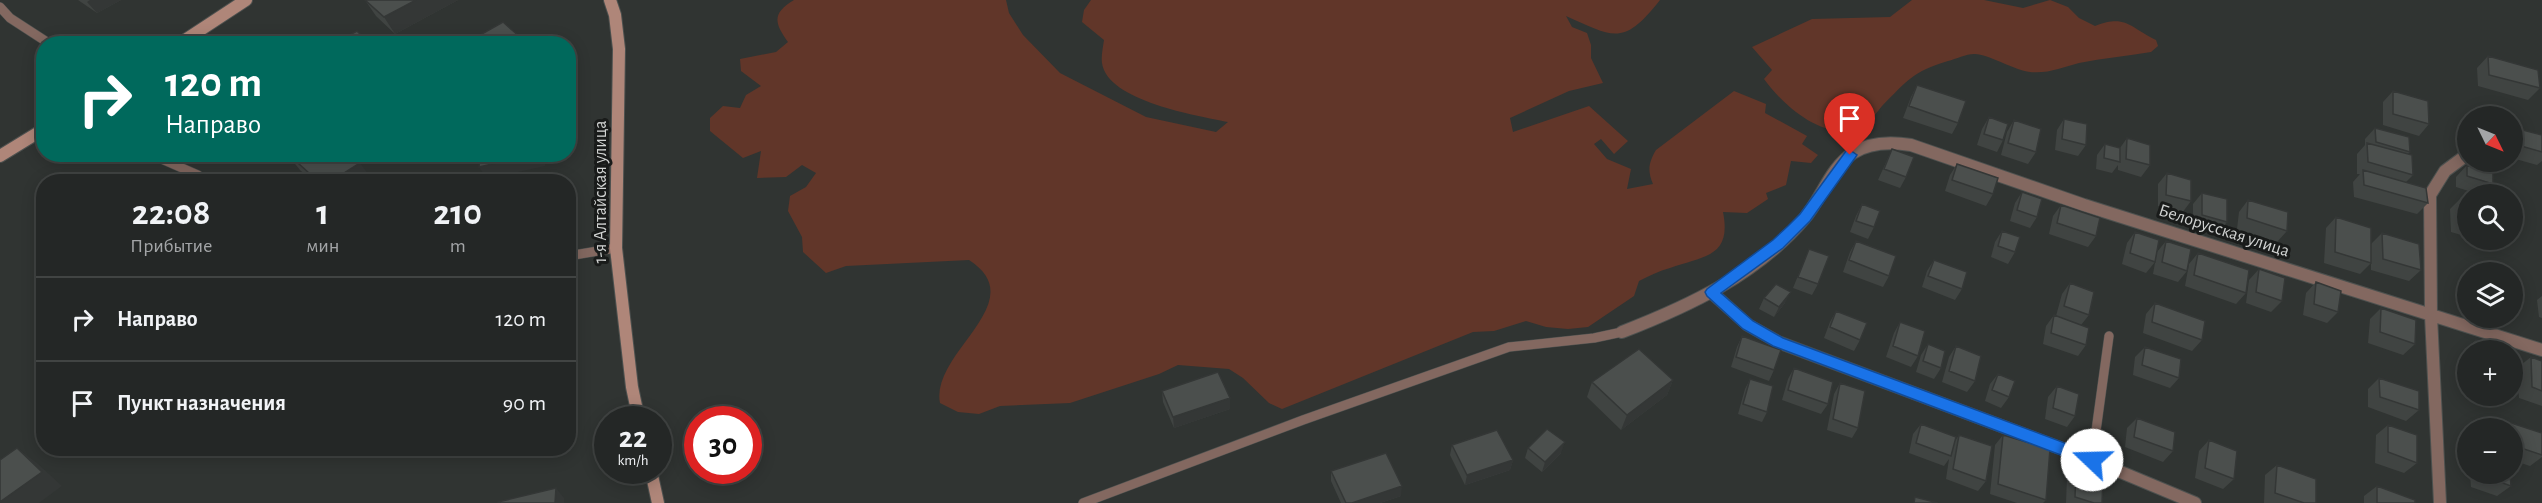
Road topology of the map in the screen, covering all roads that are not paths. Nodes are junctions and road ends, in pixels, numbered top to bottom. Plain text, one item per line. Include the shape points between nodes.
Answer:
1 (246, 0) edge
2 (610, 0) edge
3 (0, 7) edge
4 (38, 36) edge
5 (191, 36) edge
6 (36, 134) edge
7 (0, 156) edge
8 (2457, 160) edge
9 (168, 162) edge
10 (196, 174) edge
11 (616, 248) junction
12 (576, 255) edge
13 (1712, 292) junction
14 (2431, 316) junction
15 (1623, 332) joint
16 (2109, 336) dead end
17 (2542, 350) edge
18 (636, 406) edge
19 (2092, 460) junction
20 (654, 484) edge
21 (658, 503) edge
22 (1083, 503) edge
23 (2195, 503) edge
24 (2440, 503) edge

1 - 5 street
2 - 11 street, 1-я Алтайская улица via 619,49
3 - 4 lane
6 - 7 street
8 - 14 street via 2436,179 2430,195
9 - 10 lane
11 - 12 lane
11 - 18 street, 1-я Алтайская улица
13 - 14 street, Белорусская улица via 1793,230 1850,155 1872,145 1896,141
13 - 15 street
13 - 19 street via 1748,325 1778,342
14 - 17 street, Белорусская улица
14 - 24 street
15 - 22 lane via 1601,338 1509,347
16 - 19 lane
19 - 23 street
20 - 21 street

